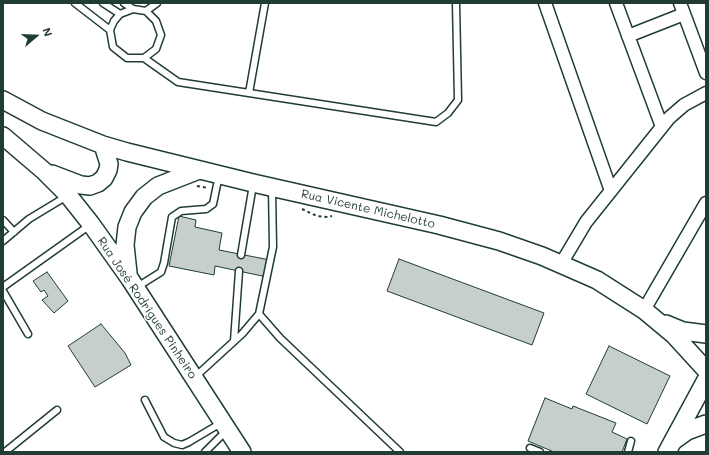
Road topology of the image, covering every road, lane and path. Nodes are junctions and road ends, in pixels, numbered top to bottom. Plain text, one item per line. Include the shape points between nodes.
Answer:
1 (103, 3) edge
2 (124, 3) edge
3 (157, 3) edge
4 (265, 3) edge
5 (456, 3) edge
6 (545, 3) edge
7 (616, 3) edge
8 (77, 4) edge
9 (682, 8) edge
10 (133, 9) junction
11 (146, 11) junction
12 (120, 14) junction
13 (110, 30) junction
14 (628, 36) junction
15 (144, 58) junction
16 (706, 73) edge
17 (249, 93) junction
18 (706, 93) edge
19 (3, 100) edge
20 (662, 127) junction
21 (3, 136) edge
22 (103, 145) junction
23 (199, 170) junction
24 (44, 171) junction
25 (218, 182) junction
26 (253, 183) junction
27 (190, 188) dead end
28 (272, 188) junction
29 (611, 190) junction
30 (68, 195) junction
31 (706, 203) edge
32 (297, 208) dead end
33 (334, 215) dead end
34 (3, 220) edge
35 (91, 224) junction
36 (14, 232) junction
37 (3, 241) edge
38 (241, 255) dead end
39 (562, 264) junction
40 (239, 271) dead end
41 (132, 284) junction
42 (3, 287) edge
43 (3, 291) edge
44 (644, 310) junction
45 (259, 314) junction
46 (661, 322) junction
47 (28, 334) dead end
48 (706, 334) edge
49 (234, 341) junction
50 (706, 370) edge
51 (194, 378) junction
52 (706, 380) edge
53 (145, 400) dead end
54 (57, 410) dead end
55 (706, 424) edge
56 (225, 426) junction
57 (631, 441) dead end
58 (670, 447) edge
59 (530, 448) dead end
60 (4, 452) edge
61 (205, 452) edge
62 (242, 452) edge
63 (400, 452) edge
64 (540, 452) edge
65 (628, 452) edge

1 - 12 lane
2 - 10 lane
3 - 11 lane
4 - 17 lane
5 - 17 lane via 458,100 448,113 436,122
6 - 29 street
7 - 14 street
8 - 13 lane
9 - 14 street
9 - 16 street
10 - 11 lane
10 - 12 lane
11 - 15 lane via 156,20 160,35 156,49
12 - 13 lane
13 - 15 lane via 113,47 127,58
14 - 20 street
15 - 17 lane via 178,82
18 - 20 street via 676,111
19 - 22 main road, Rua Vicente Michelotto via 42,121
20 - 29 street
21 - 24 main road
22 - 23 main road, Rua Vicente Michelotto
22 - 24 main road via 109,164 104,178 98,183 90,186 81,185
23 - 25 main road, Rua Vicente Michelotto
23 - 41 main road via 158,186 144,197 133,212 127,227 125,245
24 - 30 main road, Rua José Rodrigues Pinheiro
25 - 26 main road, Rua Vicente Michelotto
25 - 27 path
25 - 41 lane via 213,204 206,210 181,211 172,217 160,272
26 - 28 main road, Rua Vicente Michelotto
26 - 38 lane
28 - 39 main road, Rua Vicente Michelotto via 471,234 522,248
28 - 45 lane via 272,247
29 - 39 street via 581,228
30 - 35 main road, Rua José Rodrigues Pinheiro
30 - 36 lane via 29,219
31 - 44 street
32 - 33 path via 318,216
34 - 36 lane
35 - 41 main road, Rua José Rodrigues Pinheiro
35 - 42 lane
36 - 37 lane
39 - 44 main road, Rua Vicente Michelotto via 597,280
40 - 49 lane
41 - 51 main road, Rua José Rodrigues Pinheiro
43 - 47 lane
44 - 46 main road, Rua Vicente Michelotto
45 - 49 lane
45 - 63 lane via 285,343
46 - 48 main road via 683,331
46 - 50 main road, Rua Vicente Michelotto
49 - 51 lane
51 - 56 main road, Rua José Rodrigues Pinheiro
52 - 58 main road
53 - 56 lane via 164,437 174,443 182,445
54 - 60 lane
55 - 58 main road via 687,431
56 - 61 lane
56 - 62 main road, Rua José Rodrigues Pinheiro
57 - 65 lane
59 - 64 lane

